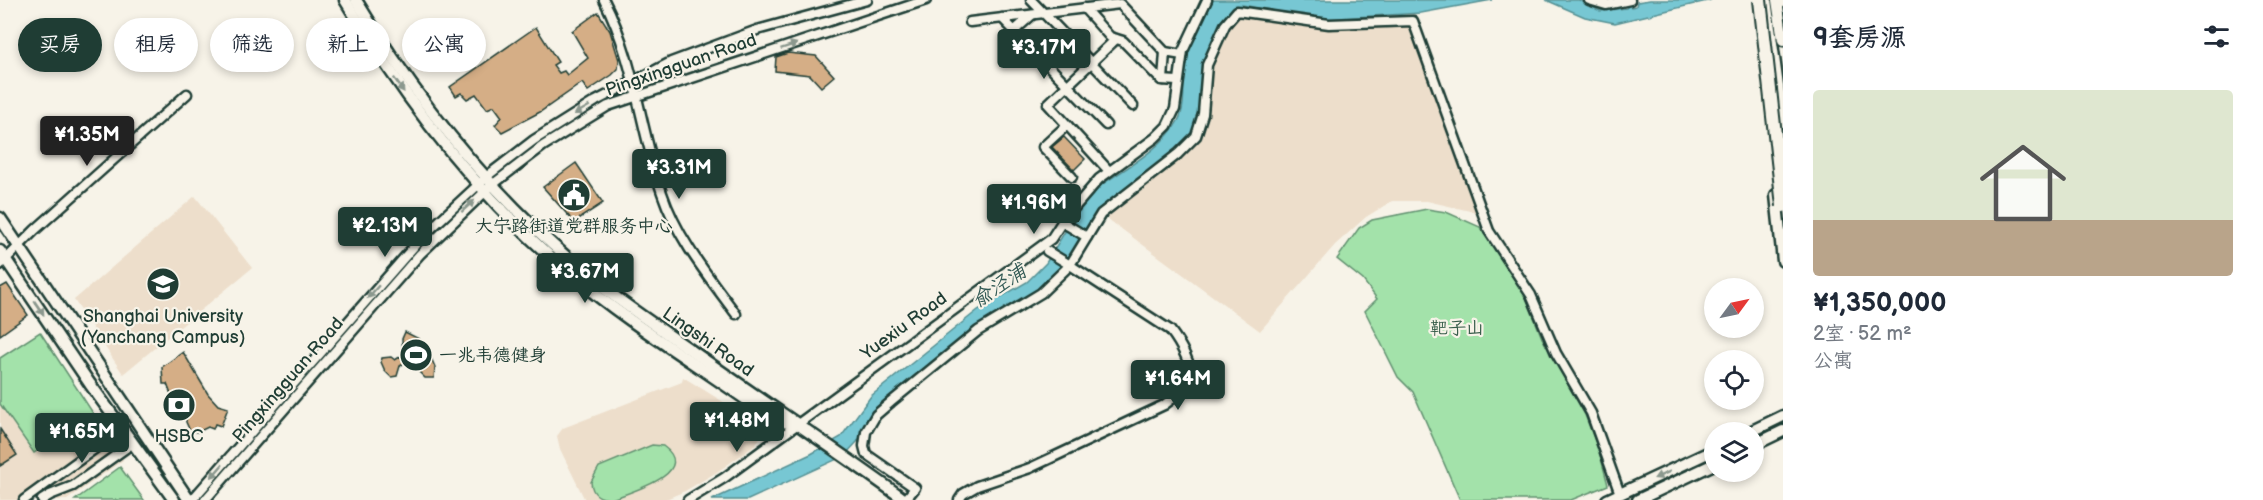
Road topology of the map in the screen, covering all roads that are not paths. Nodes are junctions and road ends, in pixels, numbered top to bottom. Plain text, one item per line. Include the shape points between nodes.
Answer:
1 (345, 0) edge
2 (356, 0) edge
3 (604, 0) edge
4 (867, 0) edge
5 (926, 0) edge
6 (1031, 0) edge
7 (1207, 0) edge
8 (1589, 0) edge
9 (1630, 0) edge
10 (1754, 0) edge
11 (1760, 0) edge
12 (1766, 0) edge
13 (1777, 0) edge
14 (1084, 8) junction
15 (1043, 13) junction
16 (1032, 14) junction
17 (1002, 18) junction
18 (970, 22) dead end
19 (1014, 31) junction
20 (1116, 39) junction
21 (1783, 40) edge
22 (1165, 52) junction
23 (1182, 55) junction
24 (1090, 62) junction
25 (1163, 80) junction
26 (633, 81) junction
27 (1177, 81) junction
28 (1067, 84) junction
29 (187, 94) dead end
30 (636, 97) junction
31 (1133, 106) dead end
32 (1781, 111) junction
33 (1783, 122) edge
34 (1067, 125) junction
35 (1106, 125) dead end
36 (1771, 138) junction
37 (1783, 161) edge
38 (1109, 171) junction
39 (1072, 177) dead end
40 (485, 185) junction
41 (1783, 206) edge
42 (0, 218) edge
43 (1062, 222) junction
44 (1087, 237) junction
45 (19, 246) junction
46 (1782, 249) edge
47 (1047, 251) dead end
48 (2, 259) edge
49 (1783, 261) edge
50 (1069, 264) junction
51 (736, 314) dead end
52 (1783, 416) edge
53 (797, 425) junction
54 (1764, 425) edge
55 (122, 429) junction
56 (1783, 431) edge
57 (1764, 440) edge
58 (133, 443) junction
59 (1704, 455) edge
60 (1704, 469) edge
61 (1620, 494) junction
62 (24, 500) edge
63 (42, 500) edge
64 (174, 500) edge
65 (191, 500) edge
66 (205, 500) edge
67 (688, 500) edge
68 (905, 500) edge
69 (959, 500) edge
70 (1607, 500) edge
71 (1638, 500) edge

1 -> 40 main road, Lingshi Road via 420,115
2 - 40 main road, Lingshi Road via 431,113
3 - 26 street via 620,32
4 - 26 street, Pingxingguan Road via 757,30 671,62
30 -> 5 street, Pingxingguan Road
6 - 15 street
7 - 23 street, Yuexiu Road
8 - 9 street via 1606,6
10 - 36 main road
11 - 37 highway, bridge
11 - 41 highway, bridge
12 - 32 main road
13 - 21 main road
14 - 15 street
14 - 20 street
14 - 22 street via 1120,4
15 - 16 street
15 - 24 street
16 - 17 street
16 - 19 street
17 - 18 street
17 - 19 street
19 - 28 street
20 - 24 street
20 - 25 street via 1123,41
22 - 23 street
22 - 25 street
23 - 27 street, Yuexiu Road
24 - 28 street
24 - 31 street
25 - 27 street
26 - 30 street
26 -> 40 street, Pingxingguan Road via 534,140
27 - 38 street, Yuexiu Road via 1175,109 1167,126
28 - 34 street via 1048,105
28 - 35 street
29 - 45 street
30 - 40 street, Pingxingguan Road via 608,106 577,124
30 - 51 street via 662,194 675,224
32 - 33 main road
32 - 36 main road
34 - 38 street
34 - 39 street via 1043,147
36 - 46 main road
38 - 43 street, Yuexiu Road
40 - 53 main road, Lingshi Road via 600,285
40 -> 65 street, Pingxingguan Road via 399,262
66 -> 40 street, Pingxingguan Road
42 - 45 main road
43 - 44 street
43 - 53 street, Yuexiu Road via 1051,239
44 - 50 street
44 - 61 street via 1101,214 1196,136 1203,114 1207,65 1225,25 1237,11 1329,24 1413,21 1489,231 1531,295 1556,353 1591,413
45 - 48 street
45 - 65 main road
46 - 49 main road
47 - 50 street
48 -> 55 main road
50 - 68 street via 1041,293 978,331 876,415 866,432 866,454 915,488
50 - 69 street via 1170,330 1192,376 1191,384 1164,405 1030,468 977,486
52 - 54 main road
53 - 67 street, Yuexiu Road
53 - 68 main road, Lingshi Road
55 - 58 main road
55 - 62 street
56 - 57 main road
58 - 63 street via 74,486
58 - 64 main road
59 -> 61 main road
60 - 71 main road
61 - 70 main road

